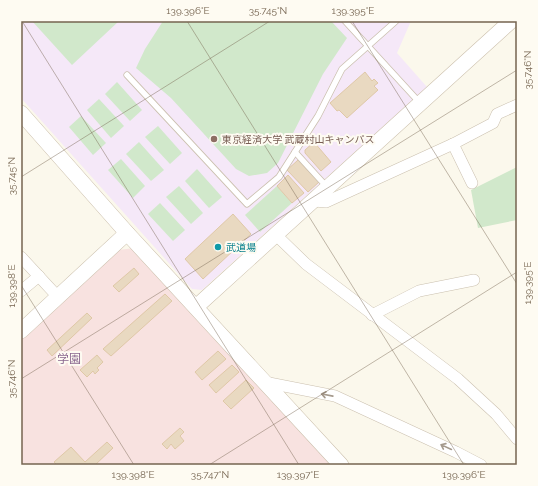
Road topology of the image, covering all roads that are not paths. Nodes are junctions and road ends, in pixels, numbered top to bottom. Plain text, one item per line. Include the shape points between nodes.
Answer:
1 (345, 21) edge
2 (396, 21) edge
3 (511, 21) edge
4 (368, 46) junction
5 (127, 75) dead end
6 (420, 103) junction
7 (517, 105) edge
8 (21, 113) edge
9 (453, 144) junction
10 (295, 152) junction
11 (472, 182) dead end
12 (328, 188) junction
13 (314, 201) junction
14 (127, 233) junction
15 (276, 234) junction
16 (21, 257) edge
17 (39, 276) junction
18 (474, 280) dead end
19 (21, 291) edge
20 (58, 297) junction
21 (196, 307) junction
22 (372, 315) junction
23 (21, 331) edge
24 (264, 382) junction
25 (517, 439) edge
26 (341, 465) edge
27 (481, 465) edge

1 - 4 lane
2 - 4 lane
3 - 6 street
4 - 6 lane
4 - 10 lane via 342,69 318,116
5 - 10 lane via 246,204 279,177
6 - 12 street
7 - 9 street via 497,114 493,123
8 - 14 street
9 - 11 street
9 - 13 street via 326,202
10 - 12 lane
12 - 13 street
13 - 15 street
14 - 20 street
14 - 21 street
15 - 21 street
15 - 22 street via 306,264
16 - 17 street
17 - 19 street
17 - 20 street
18 - 22 street via 419,291
20 - 23 street
21 - 24 street
22 - 25 street via 458,379 496,414
24 - 26 street
27 -> 24 street via 335,396

